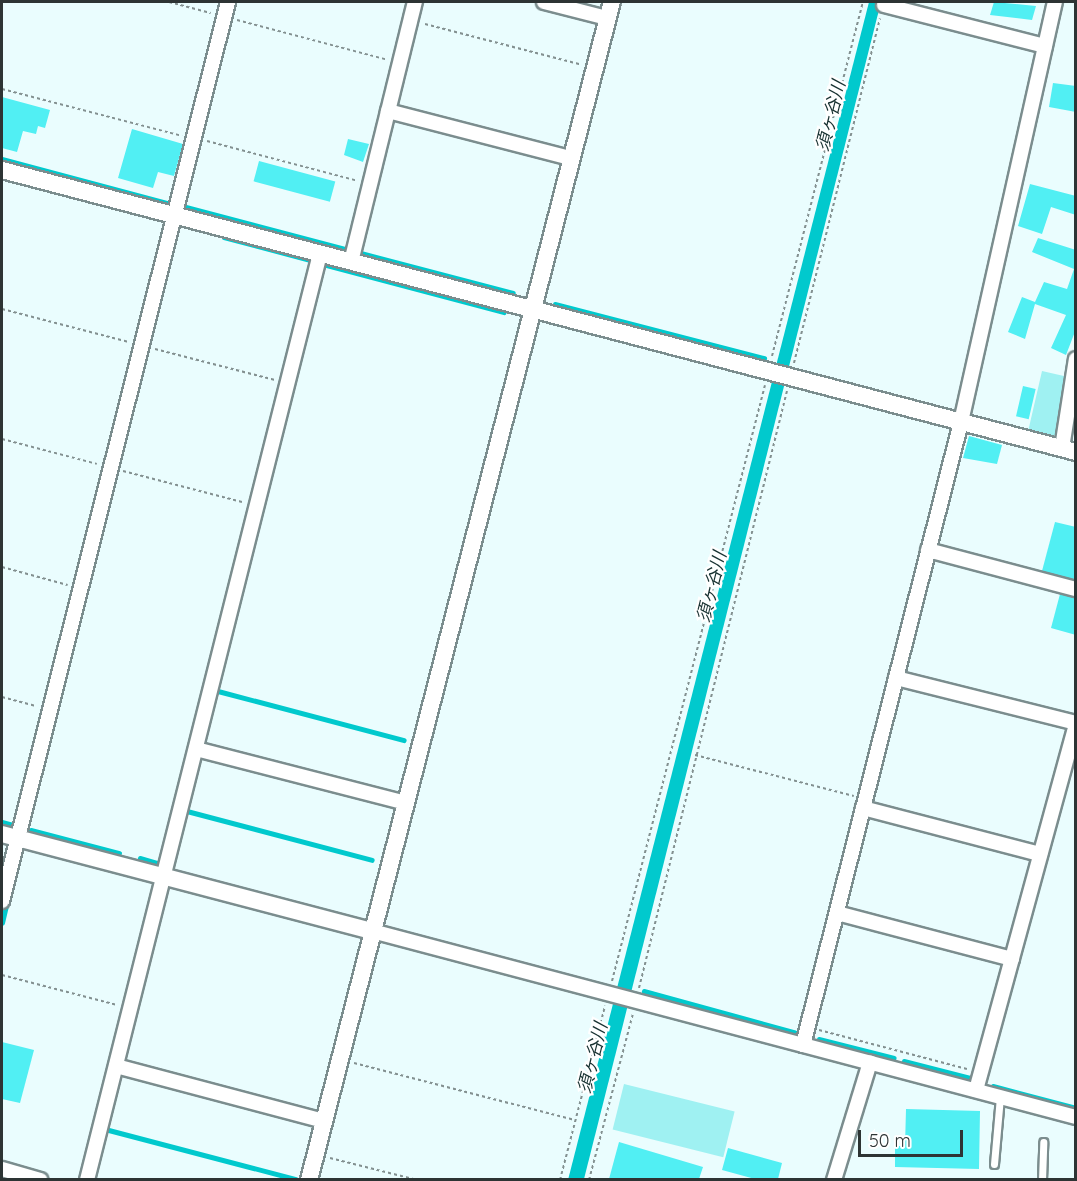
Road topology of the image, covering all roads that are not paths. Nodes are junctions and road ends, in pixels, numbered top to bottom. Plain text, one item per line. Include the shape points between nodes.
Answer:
1 (228, 2) edge
2 (415, 2) edge
3 (544, 2) edge
4 (1055, 2) edge
5 (884, 5) road end
6 (609, 10) edge
7 (1045, 46) junction
8 (388, 111) junction
9 (570, 158) junction
10 (2, 170) edge
11 (174, 216) junction
12 (320, 254) junction
13 (351, 262) junction
14 (531, 309) junction
15 (1076, 359) edge
16 (961, 422) junction
17 (1069, 450) edge
18 (928, 550) junction
19 (1076, 589) edge
20 (896, 678) junction
21 (1075, 729) edge
22 (196, 749) junction
23 (403, 802) junction
24 (864, 803) junction
25 (10, 836) edge
26 (1040, 854) junction
27 (164, 877) junction
28 (2, 902) edge
29 (837, 913) junction
30 (372, 931) junction
31 (1012, 959) junction
32 (803, 1045) junction
33 (870, 1062) junction
34 (116, 1066) junction
35 (976, 1090) junction
36 (1000, 1097) junction
37 (1076, 1117) edge
38 (324, 1121) junction
39 (1043, 1142) dead end
40 (994, 1164) dead end
41 (2, 1169) edge
42 (40, 1179) edge
43 (87, 1179) edge
44 (309, 1179) edge
45 (834, 1179) edge
46 (1042, 1179) edge

1 - 11 street
2 - 8 street
3 - 6 street
4 - 7 street
5 - 7 street
6 - 9 street
7 - 16 street
8 - 9 street
8 - 13 street
9 - 14 street
10 - 11 street
11 - 12 street
11 - 25 street via 50,710
12 - 13 street
12 - 22 street
13 - 14 street
14 - 16 street
14 - 23 street
15 - 17 street
16 - 17 street
16 - 18 street
18 - 19 street
18 - 20 street
20 - 21 street
20 - 24 street
21 - 26 street
22 - 23 street
22 - 27 street
23 - 30 street
24 - 26 street
24 - 29 street
25 - 27 street
25 - 28 street
26 - 31 street
27 - 30 street
27 - 34 street
29 - 31 street
29 - 32 street
30 - 32 street
30 - 38 street
31 - 35 street
32 - 33 street
33 - 35 street
33 - 45 street
34 - 38 street
34 - 43 street
35 - 36 street
36 - 37 street
36 - 40 lane
38 - 44 street
39 - 46 lane
41 - 42 street

